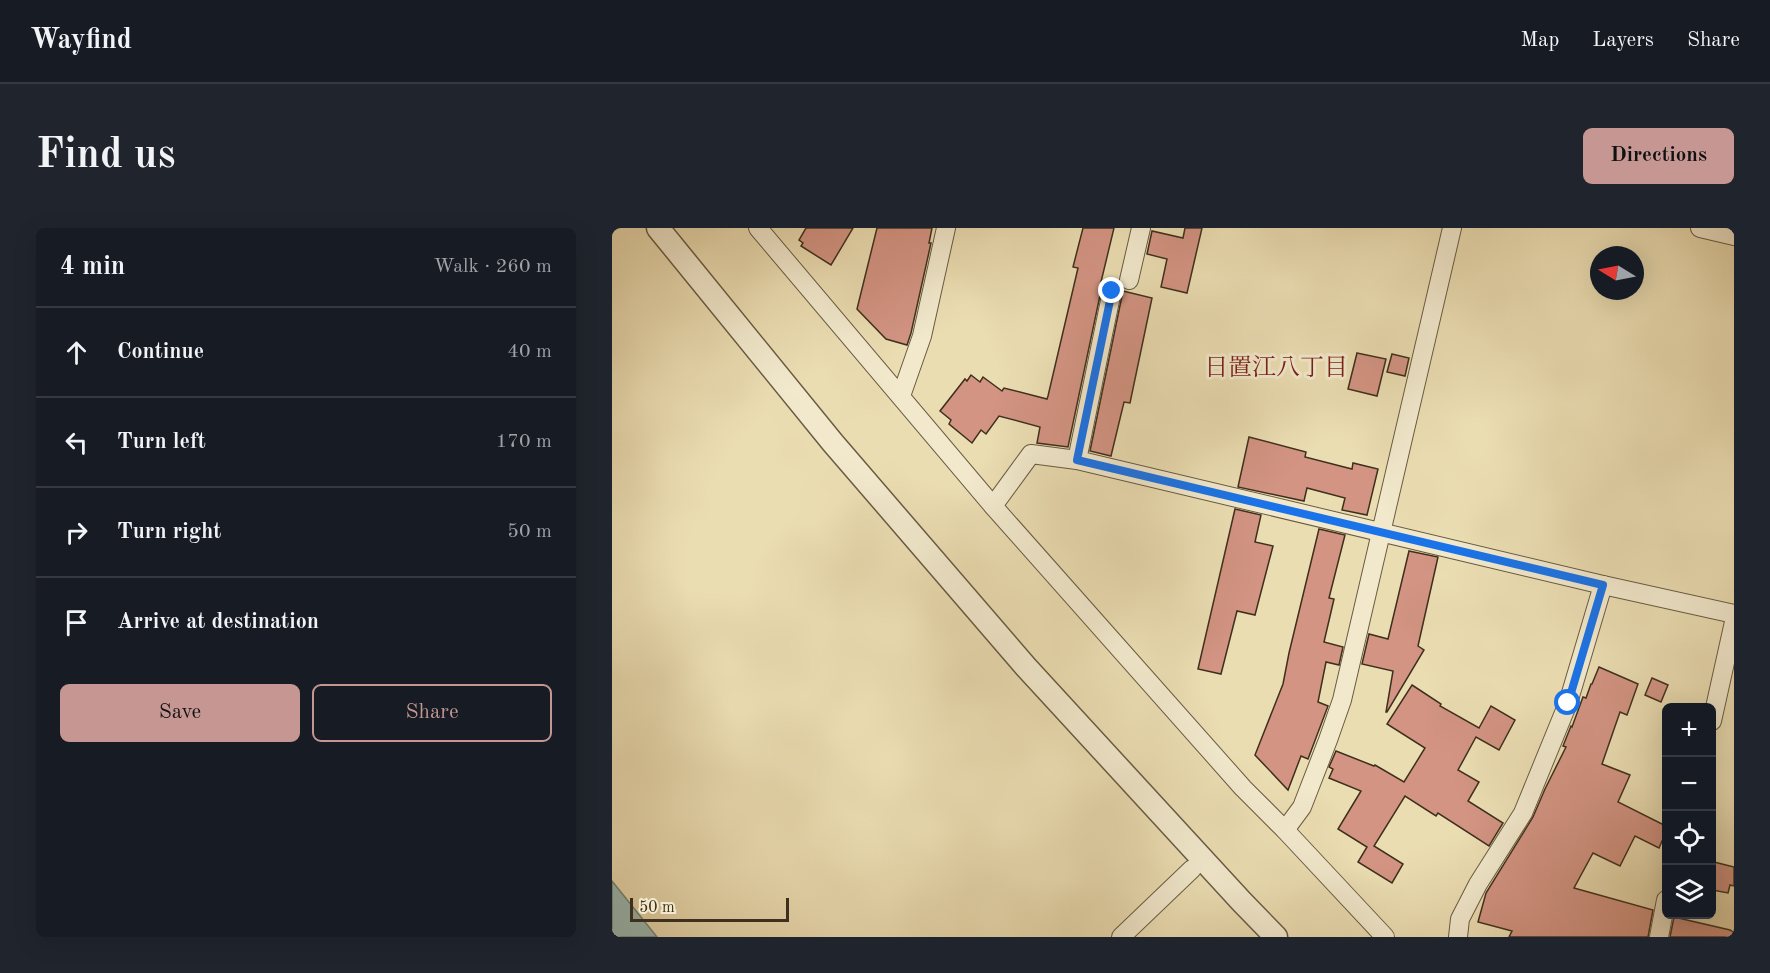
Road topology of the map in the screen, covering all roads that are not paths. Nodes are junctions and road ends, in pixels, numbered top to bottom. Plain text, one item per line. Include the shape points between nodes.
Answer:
1 (658, 228) edge
2 (758, 228) edge
3 (946, 228) edge
4 (1141, 228) edge
5 (1452, 228) edge
6 (1700, 228) edge
7 (1734, 236) edge
8 (1129, 280) dead end
9 (1112, 291) dead end
10 (901, 396) junction
11 (1077, 460) junction
12 (993, 506) junction
13 (1381, 531) junction
14 (1603, 585) junction
15 (1734, 614) edge
16 (1734, 622) edge
17 (1716, 703) edge
18 (1285, 830) junction
19 (1192, 869) dead end
20 (1662, 919) edge
21 (1121, 937) edge
22 (1276, 937) edge
23 (1384, 937) edge
24 (1458, 937) edge
25 (1659, 937) edge

1 - 22 street via 833,443 1026,667
2 - 10 street
3 - 10 street via 922,336
4 - 8 street
5 - 13 street
6 - 7 street
9 - 11 street
10 - 12 street
11 - 12 street via 1031,454
11 - 13 street
12 - 18 street via 1243,788
13 - 14 street
13 - 18 street via 1342,700 1302,807
14 - 15 street
14 - 24 street via 1568,703 1523,813 1478,884 1460,919
16 - 17 street
18 - 23 street
19 - 21 street
20 - 25 street

